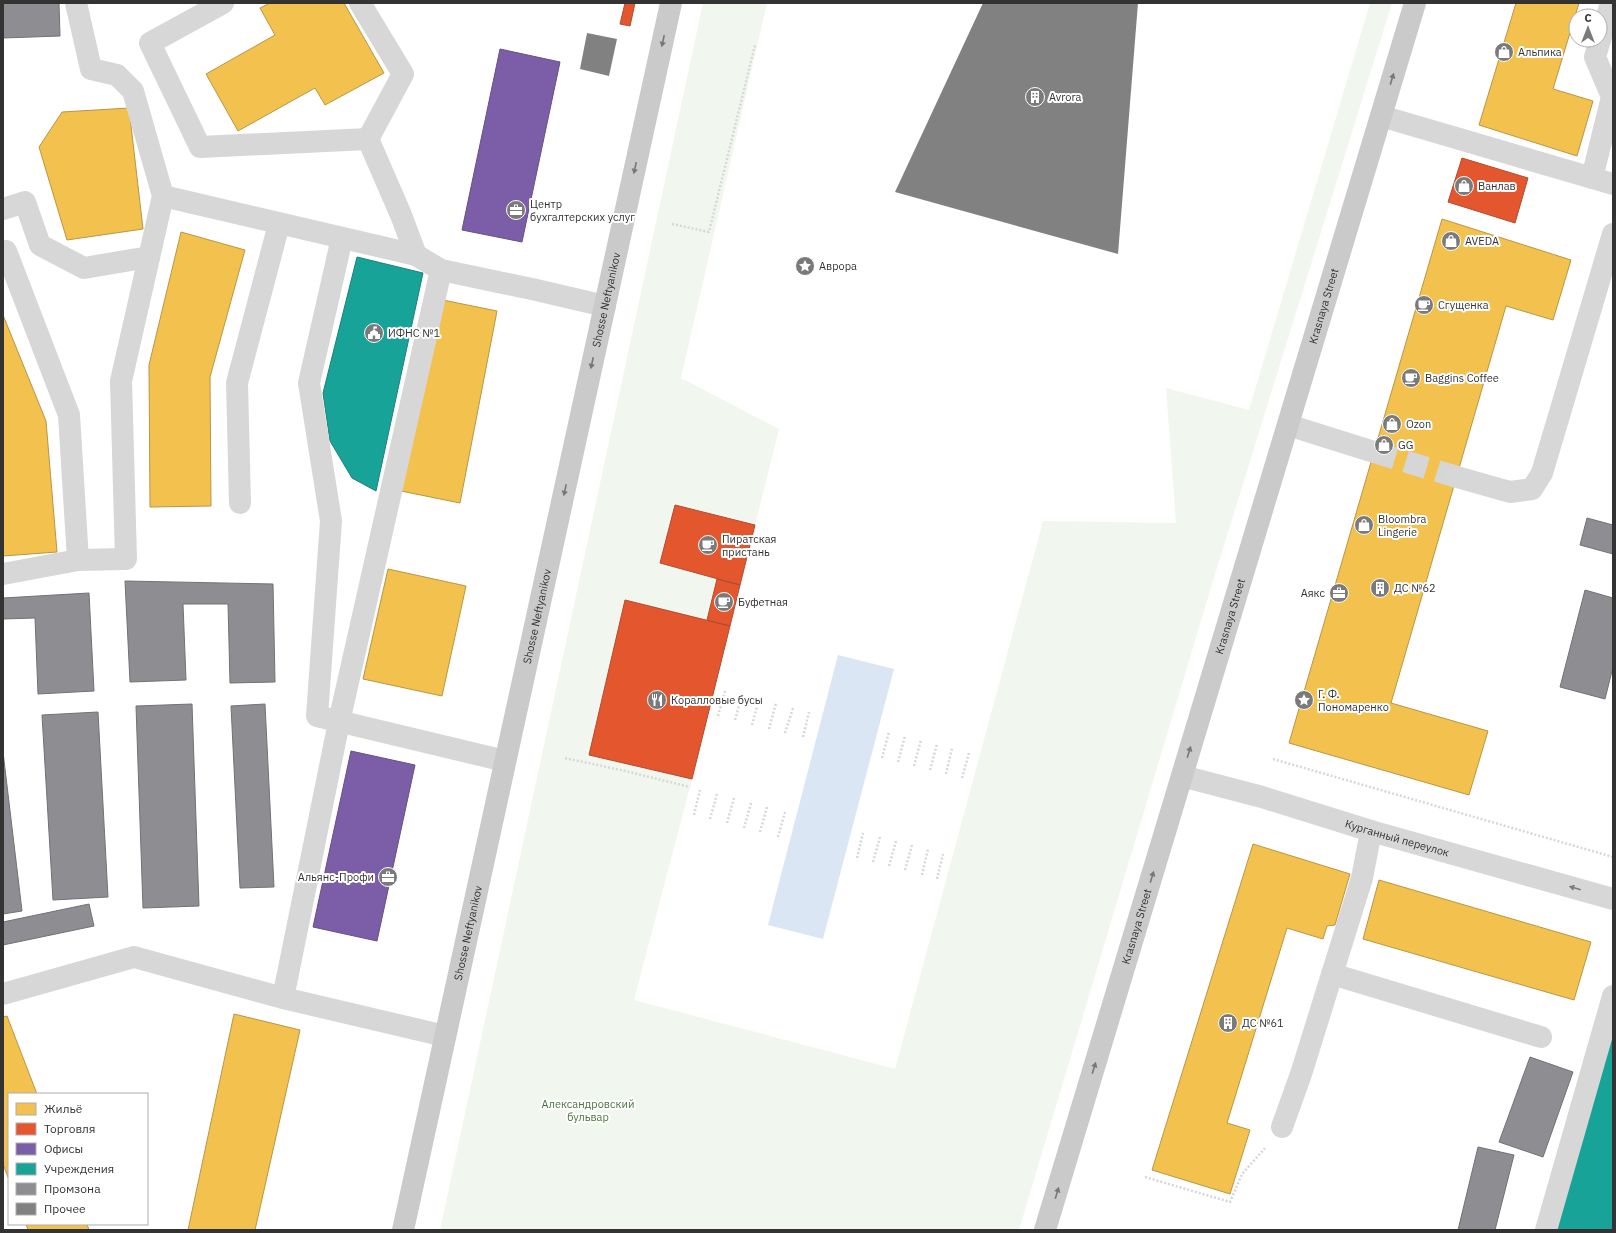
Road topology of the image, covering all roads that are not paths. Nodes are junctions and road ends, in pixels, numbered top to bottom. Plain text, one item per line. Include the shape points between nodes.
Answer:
1 (76, 3) edge
2 (223, 3) edge
3 (360, 3) edge
4 (671, 3) edge
5 (1415, 3) edge
6 (1611, 3) edge
7 (1608, 13) edge
8 (1598, 48) edge
9 (1381, 116) junction
10 (368, 139) junction
11 (1592, 178) junction
12 (1613, 184) edge
13 (163, 196) junction
14 (3, 209) edge
15 (279, 224) junction
16 (1613, 234) edge
17 (342, 238) junction
18 (3, 252) edge
19 (416, 255) junction
20 (149, 257) junction
21 (441, 270) junction
22 (605, 306) junction
23 (1288, 425) junction
24 (1374, 452) tunnel mouth
25 (1456, 476) tunnel mouth
26 (240, 503) dead end
27 (78, 560) junction
28 (3, 574) edge
29 (339, 722) junction
30 (505, 761) junction
31 (1182, 776) junction
32 (1372, 830) junction
33 (1613, 899) edge
34 (1332, 974) junction
35 (3, 994) edge
36 (1613, 996) edge
37 (283, 998) junction
38 (445, 1036) junction
39 (1541, 1037) dead end
40 (1282, 1127) road end
41 (403, 1230) edge
42 (1045, 1230) edge
43 (1546, 1230) edge

1 - 13 street via 91,69 117,75 133,92
2 - 10 street via 150,43 200,147
3 - 10 street via 402,74
4 -> 22 main road, Shosse Neftyanikov
9 -> 5 main road, Krasnaya Street
6 - 7 street
8 - 11 street via 1595,57 1612,97
9 - 11 street
9 - 23 main road, Krasnaya Street
10 - 19 street
11 - 12 street
13 - 15 street
13 - 20 street
14 - 20 street via 25,202 40,244 84,268
15 - 17 street
15 - 26 street via 237,383
16 - 25 street via 1542,473 1532,489 1510,492
17 - 19 street
17 - 29 street via 309,383 331,521 317,716
18 - 27 street via 6,251 69,416
19 - 21 street
20 - 27 street via 121,381 126,559
21 - 22 street
21 - 29 street
22 -> 30 main road, Shosse Neftyanikov
23 - 24 street
31 -> 23 main road, Krasnaya Street
27 - 28 street
29 - 30 street
29 - 37 street
30 - 38 main road, Shosse Neftyanikov
31 - 32 street, Курганный переулок
42 -> 31 main road, Krasnaya Street
33 -> 32 street, Курганный переулок
32 - 34 street via 1362,878
34 - 39 street
34 - 40 street
35 - 37 street via 134,957
36 - 43 street
37 - 38 street
38 - 41 main road, Shosse Neftyanikov

